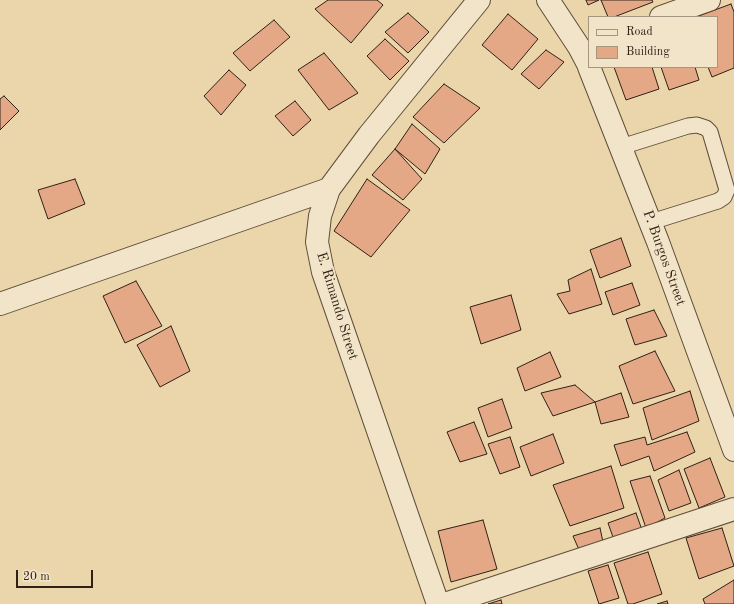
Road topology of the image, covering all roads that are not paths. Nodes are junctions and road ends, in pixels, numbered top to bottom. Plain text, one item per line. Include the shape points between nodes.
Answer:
1 (479, 0) edge
2 (548, 0) edge
3 (709, 0) edge
4 (664, 16) edge
5 (584, 45) edge
6 (588, 63) edge
7 (589, 68) edge
8 (621, 147) junction
9 (330, 189) junction
10 (651, 222) junction
11 (0, 304) edge
12 (734, 450) edge
13 (734, 509) edge
14 (438, 604) edge
15 (445, 604) edge

1 - 9 street, E. Rimando Street via 369,136
2 - 5 street, P. Burgos Street
3 - 4 street
5 - 6 street, P. Burgos Street
7 - 8 street, P. Burgos Street
8 - 10 street, P. Burgos Street
8 - 10 lane via 697,124 710,132 727,190 724,197
9 - 11 street
9 - 14 street, E. Rimando Street via 320,216 317,242 323,272
10 - 12 street, P. Burgos Street
13 - 15 street

